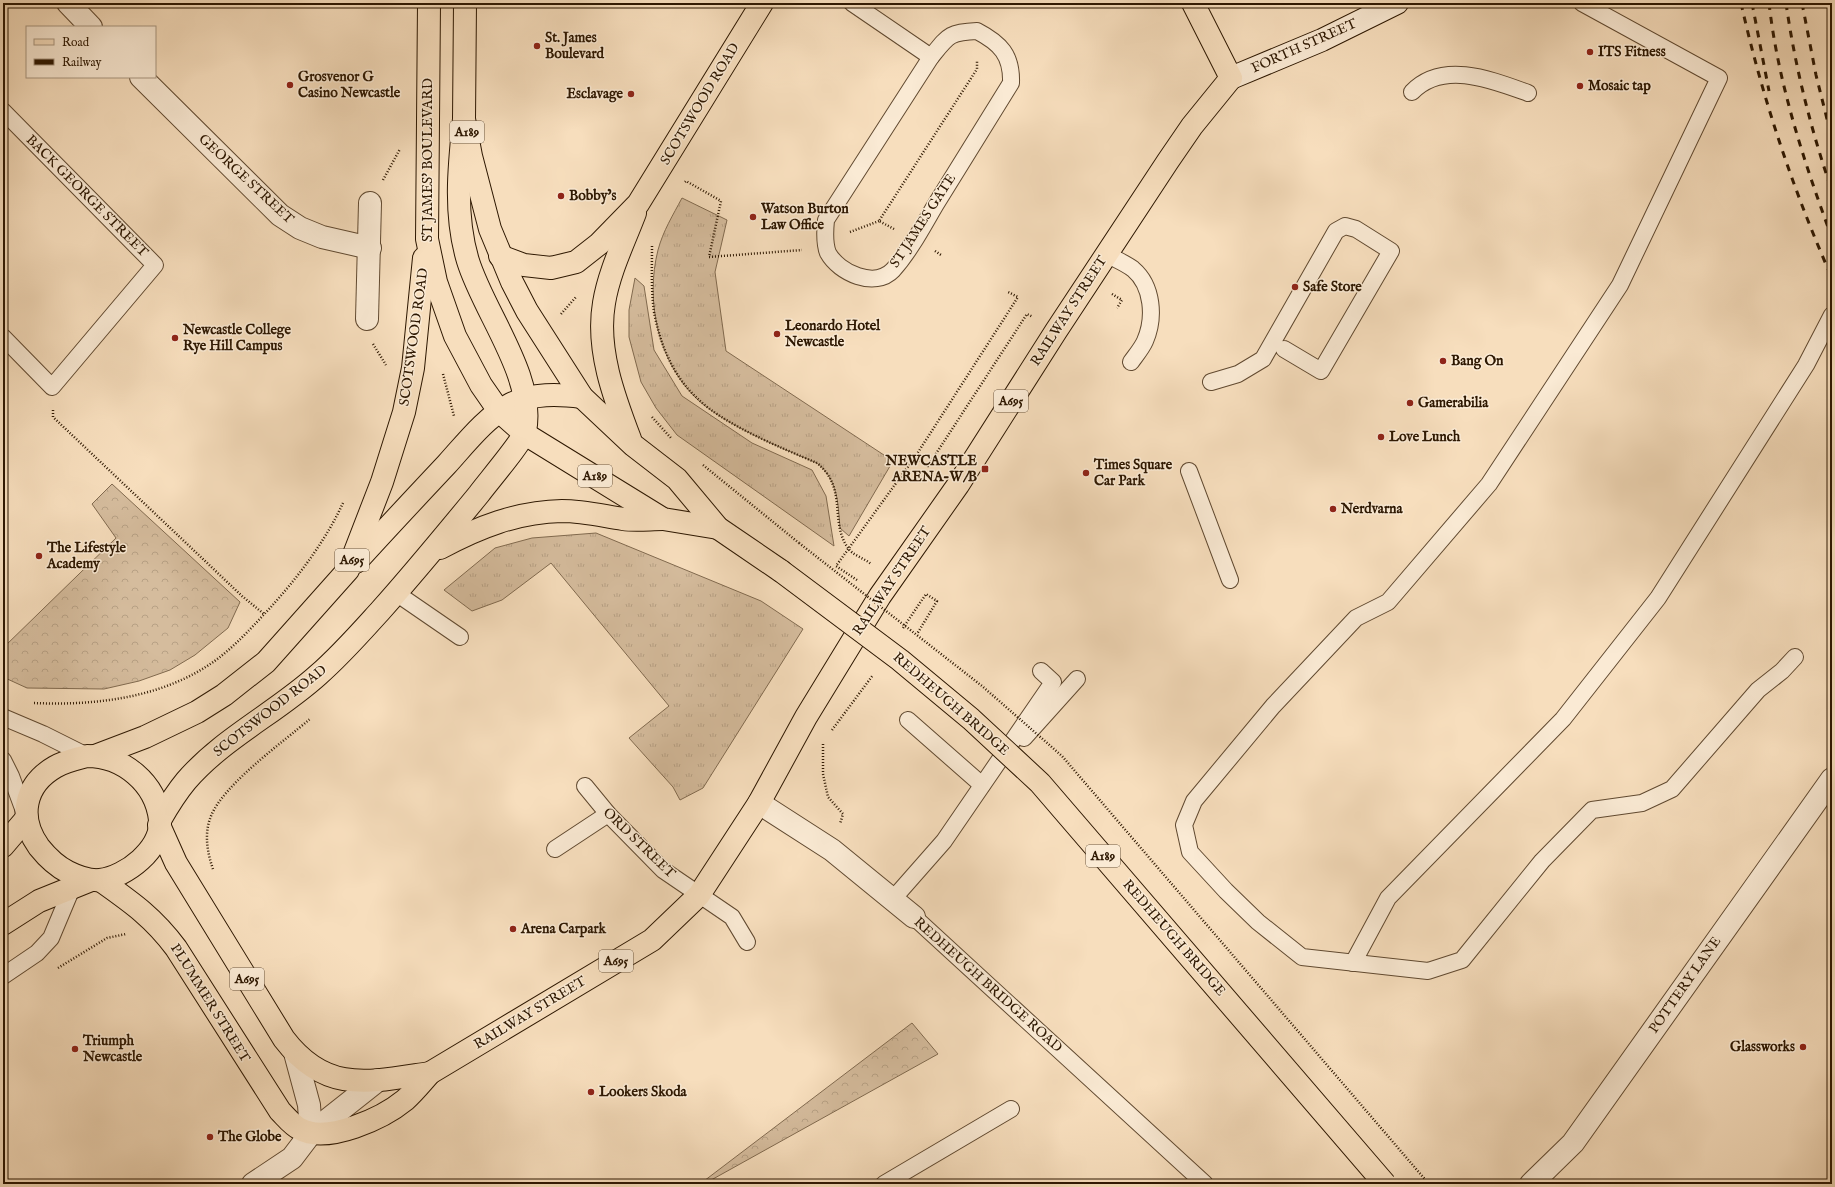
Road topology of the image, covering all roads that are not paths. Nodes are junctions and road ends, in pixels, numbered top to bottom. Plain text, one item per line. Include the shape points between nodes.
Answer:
1 (68, 3) edge
2 (429, 3) edge
3 (465, 3) edge
4 (762, 3) edge
5 (852, 3) edge
6 (1193, 3) edge
7 (1398, 3) edge
8 (1582, 3) edge
9 (90, 26) edge
10 (931, 57) junction
11 (142, 78) edge
12 (1231, 78) junction
13 (1412, 92) dead end
14 (1528, 93) dead end
15 (3, 111) edge
16 (464, 119) junction
17 (370, 203) dead end
18 (638, 204) junction
19 (426, 239) junction
20 (370, 248) junction
21 (1106, 254) junction
22 (500, 256) junction
23 (1832, 316) edge
24 (367, 319) dead end
25 (3, 337) edge
26 (1284, 349) dead end
27 (1131, 362) dead end
28 (1211, 382) dead end
29 (582, 397) junction
30 (525, 399) junction
31 (499, 411) junction
32 (525, 434) junction
33 (633, 445) junction
34 (1189, 471) dead end
35 (663, 519) junction
36 (718, 528) junction
37 (432, 552) junction
38 (348, 570) junction
39 (1230, 580) dead end
40 (396, 593) junction
41 (460, 637) dead end
42 (1795, 657) dead end
43 (1041, 671) dead end
44 (1077, 679) dead end
45 (3, 717) edge
46 (908, 720) dead end
47 (91, 756) junction
48 (3, 760) edge
49 (1832, 779) edge
50 (982, 785) junction
51 (585, 786) dead end
52 (759, 803) junction
53 (608, 814) junction
54 (26, 817) junction
55 (160, 822) junction
56 (3, 846) edge
57 (555, 849) dead end
58 (87, 882) junction
59 (698, 895) junction
60 (893, 899) junction
61 (914, 917) joint
62 (3, 924) edge
63 (747, 942) dead end
64 (1352, 962) junction
65 (3, 976) edge
66 (295, 1053) junction
67 (430, 1073) junction
68 (378, 1080) junction
69 (1011, 1109) dead end
70 (311, 1133) junction
71 (253, 1184) edge
72 (884, 1184) edge
73 (1205, 1184) edge
74 (1385, 1184) edge
75 (1531, 1184) edge

1 - 9 street
2 - 19 main road, ST JAMES' BOULEVARD / A189
3 - 16 main road, A189
4 - 18 main road, SCOTSWOOD ROAD
5 - 10 lane
6 - 12 main road
7 - 12 street, FORTH STREET via 1322,40
8 - 64 lane via 1719,78 1620,285 1489,484 1388,602 1356,618 1273,706 1194,801 1184,825 1190,852 1258,922 1302,957
10 - 10 lane, ST JAMES GATE via 826,220 828,253 838,266 864,278 877,278 892,271 1011,83 1008,61 999,44 977,31 948,36
11 - 20 street, GEORGE STREET via 280,214 300,228 322,237
12 - 21 main road, RAILWAY STREET / A695 via 1192,126
13 - 14 lane via 1421,83 1439,75 1459,75 1496,82
15 - 25 lane, BACK GEORGE STREET via 155,265 52,386
16 - 22 main road, A189 via 476,177
16 - 30 main road via 458,194 463,239 478,288 510,353
17 - 20 street
18 - 22 main road, SCOTSWOOD ROAD via 599,244 576,262 551,268 524,265
18 - 33 main road, SCOTSWOOD ROAD via 604,302 603,322 604,346 612,386
19 - 31 main road, ST JAMES' BOULEVARD / A189 via 436,282 455,336 481,385
19 - 38 main road, SCOTSWOOD ROAD / A695 via 413,368 404,412 382,482
20 - 24 street
21 - 27 lane via 1133,270 1148,291 1151,305 1150,324 1145,341
21 - 52 main road, RAILWAY STREET / A695 via 958,485 836,664
22 - 29 main road, A189 via 527,312
23 - 64 lane via 1806,365 1658,598 1563,719 1388,898
26 - 28 lane via 1320,371 1391,251 1356,229 1345,226 1336,231 1263,359 1238,374
29 - 30 main road, SCOTSWOOD ROAD / A695 via 560,395
29 - 33 main road, A189
30 - 31 main road, SCOTSWOOD ROAD / A695
30 - 32 main road
31 - 32 main road, ST JAMES' BOULEVARD / A189
31 - 38 main road, SCOTSWOOD ROAD / A695 via 470,438
32 - 35 main road, A189
32 - 37 main road, SCOTSWOOD ROAD
33 - 36 main road, A189 via 677,479
34 - 39 lane
35 - 36 main road, A189
35 - 37 main road, SCOTSWOOD ROAD via 625,519 563,511 526,515 479,528
36 - 74 main road, REDHEUGH BRIDGE / A189, bridge via 781,571 900,660 1040,783
37 - 40 main road, SCOTSWOOD ROAD
38 - 47 main road, SCOTSWOOD ROAD / A695 via 266,662 236,686 197,712 119,748
40 - 41 lane
40 - 55 main road, SCOTSWOOD ROAD via 319,675 200,766 177,792
42 - 64 lane via 1758,690 1672,789 1642,803 1592,810 1542,861 1462,960 1428,971
43 - 50 lane via 1053,682
44 - 50 lane
45 - 47 lane
46 - 50 lane
47 - 54 main road via 63,763 45,774 29,797
47 - 55 main road via 120,762 139,777 153,795
48 - 54 lane
49 - 75 street, POTTERY LANE via 1573,1143
50 - 60 lane via 944,842
51 - 53 lane, ORD STREET
52 - 59 main road, RAILWAY STREET / A695
52 - 60 street, REDHEUGH BRIDGE ROAD via 832,850
53 - 57 lane
53 - 59 lane, ORD STREET via 663,870
54 - 56 main road
54 - 58 main road via 35,841 52,862
55 - 58 main road via 152,844 135,866 124,872
55 - 66 main road, A695 via 176,863
58 - 62 main road via 39,901
58 - 65 lane via 51,938 37,953
58 - 70 main road, PLUMMER STREET / A695 via 146,914 162,930 280,1111 291,1123
59 - 63 lane, ORD STREET via 732,917
59 - 67 main road, RAILWAY STREET / A695 via 652,940
60 - 61 street, REDHEUGH BRIDGE ROAD
61 - 73 lane, REDHEUGH BRIDGE ROAD
66 - 68 main road, A695 via 320,1072 337,1078 352,1081
66 - 70 street via 309,1105
67 - 68 main road, RAILWAY STREET / A695
67 - 70 main road, RAILWAY STREET / A695 via 405,1100 368,1122 344,1131
68 - 70 street
69 - 72 lane
70 - 71 street via 292,1158

